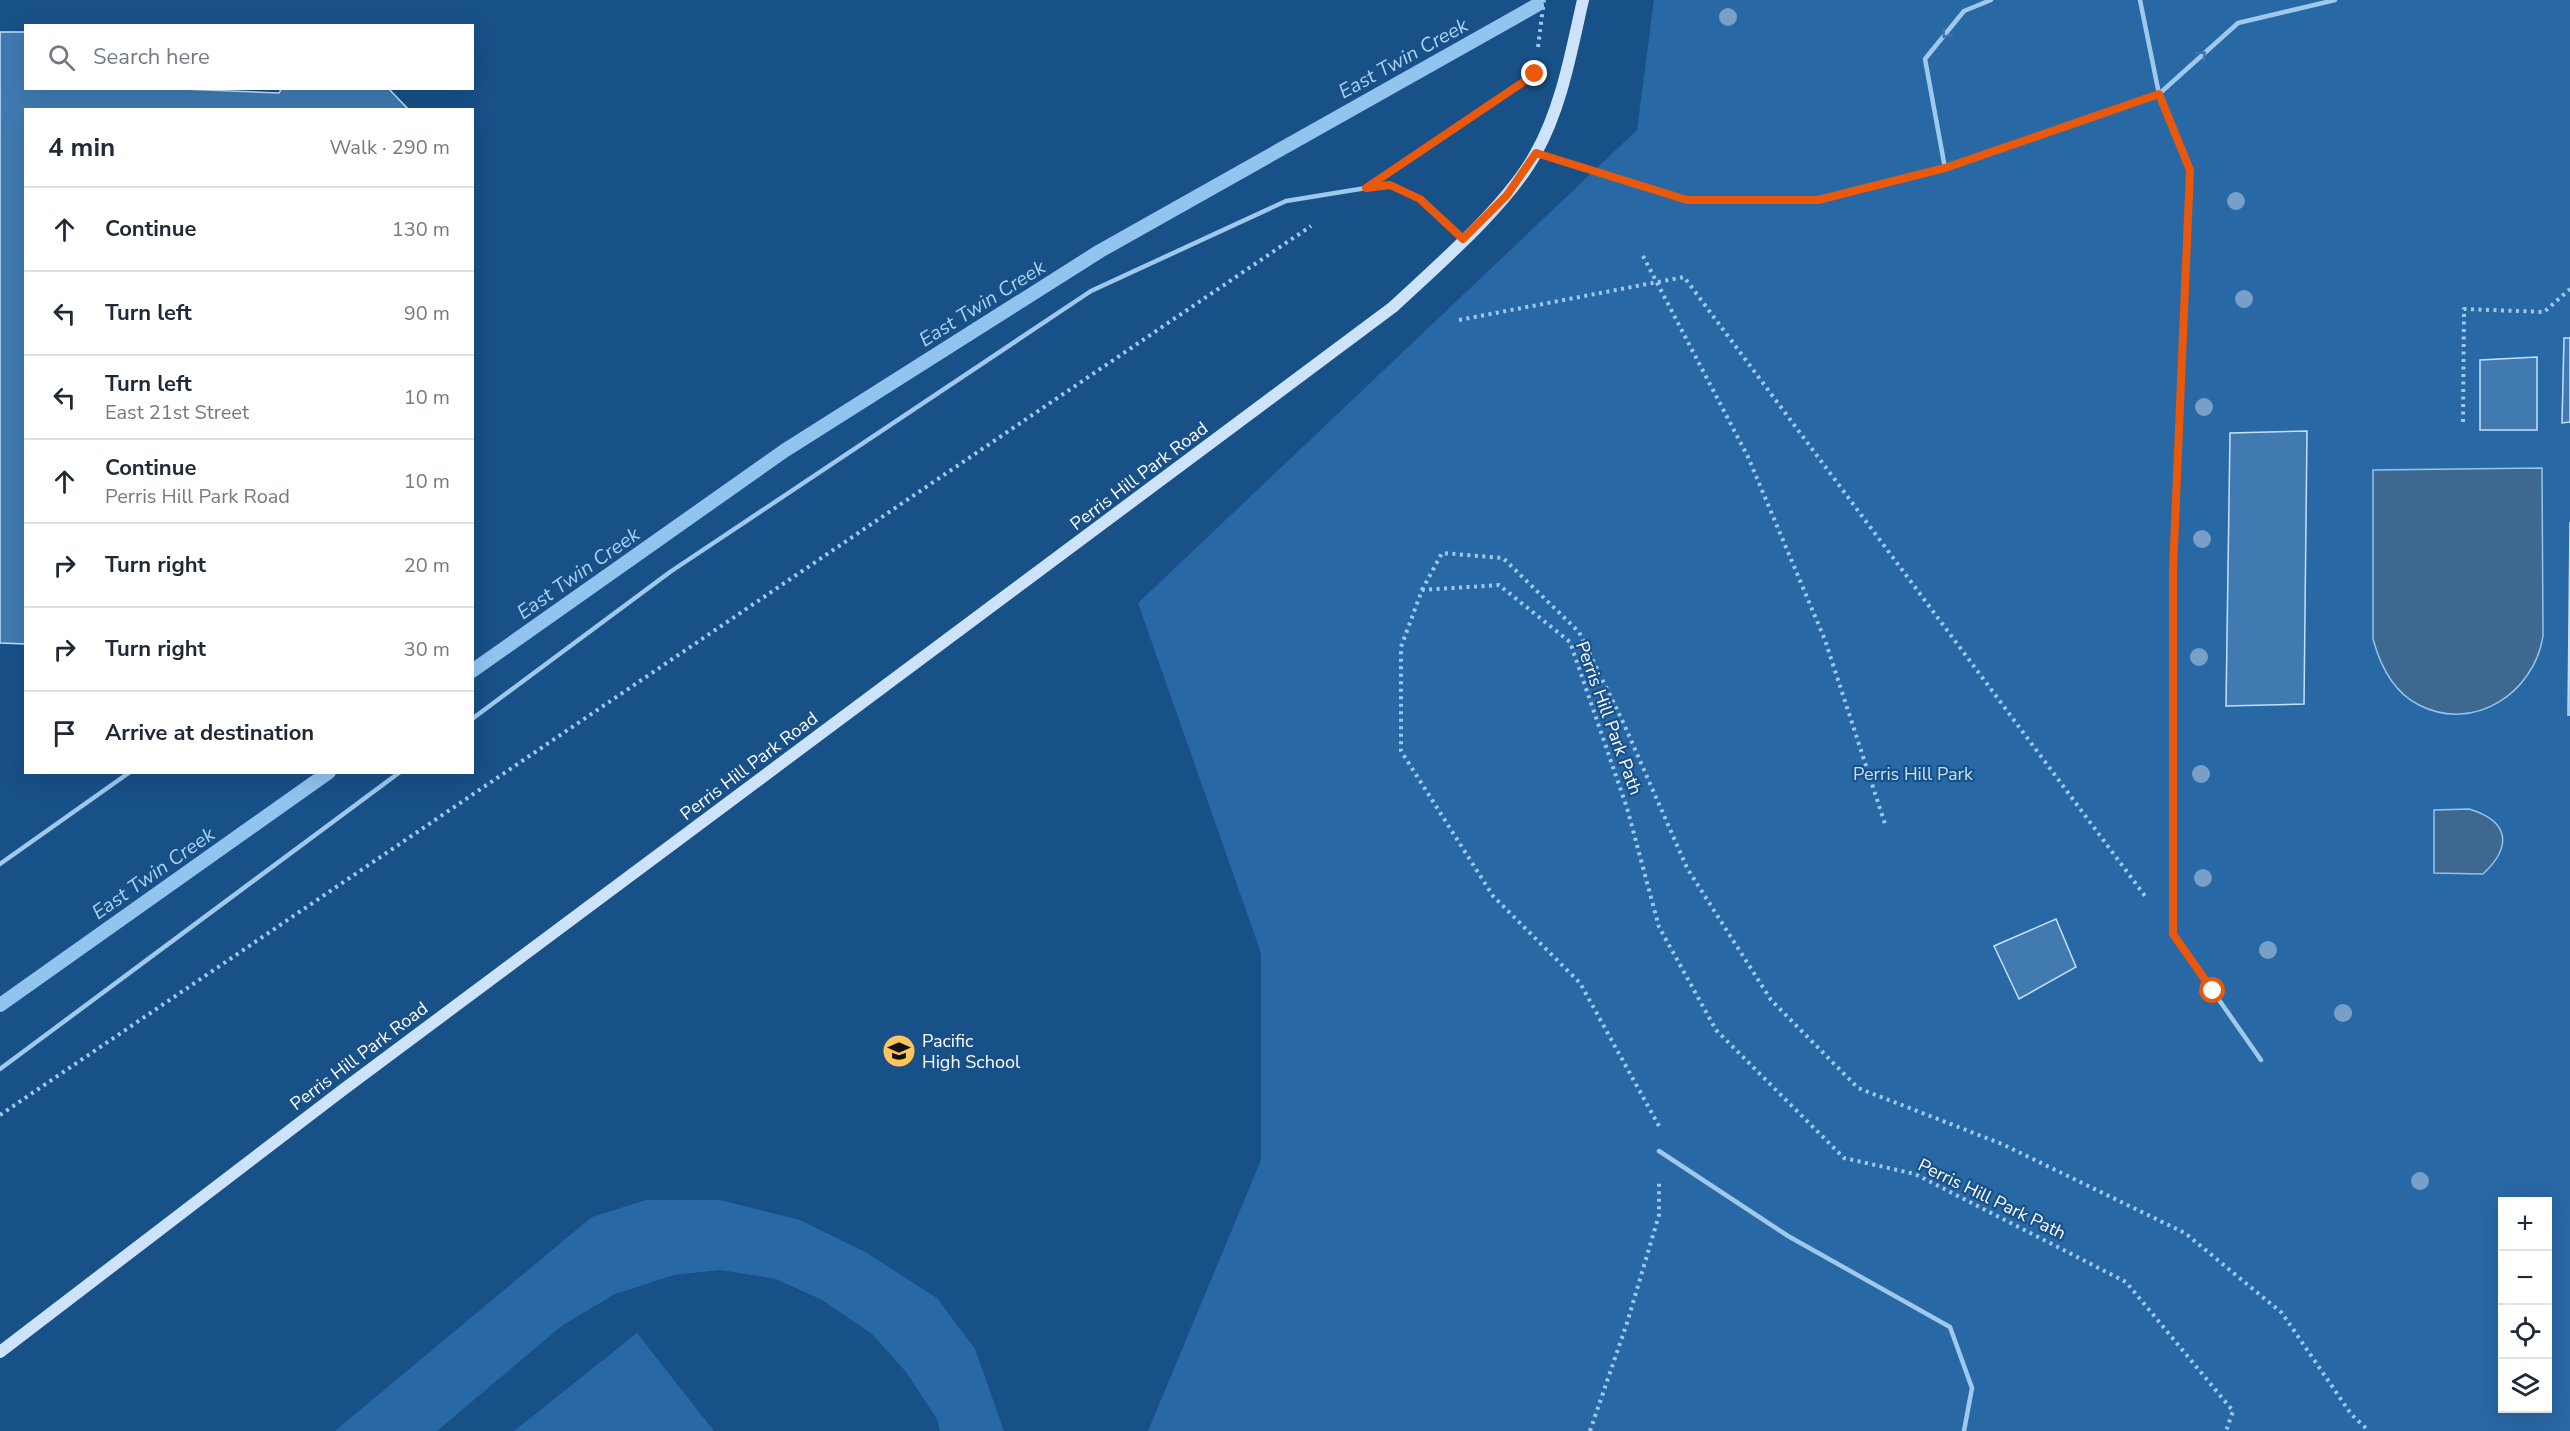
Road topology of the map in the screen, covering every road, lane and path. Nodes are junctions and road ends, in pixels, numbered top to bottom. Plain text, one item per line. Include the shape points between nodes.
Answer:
1 (1544, 0) edge
2 (1583, 0) edge
3 (1991, 0) edge
4 (2140, 0) edge
5 (2335, 0) edge
6 (1538, 53) dead end
7 (1535, 74) dead end
8 (2159, 94) junction
9 (1536, 153) junction
10 (1945, 168) junction
11 (1366, 188) junction
12 (1317, 222) dead end
13 (1463, 239) junction
14 (1643, 256) dead end
15 (1657, 282) junction
16 (2570, 290) edge
17 (1459, 320) dead end
18 (2463, 422) dead end
19 (1422, 590) junction
20 (474, 718) edge
21 (127, 774) edge
22 (397, 774) edge
23 (1885, 824) dead end
24 (0, 864) edge
25 (2173, 934) junction
26 (2261, 1060) dead end
27 (0, 1069) edge
28 (0, 1115) edge
29 (1659, 1151) junction
30 (0, 1352) edge
31 (1590, 1431) edge
32 (1964, 1431) edge
33 (2226, 1431) edge
34 (2369, 1431) edge

1 - 6 path
2 - 9 street, Perris Hill Park Road via 1562,92
3 -> 10 lane via 1964,11 1925,59
4 - 8 lane
8 -> 5 lane via 2238,22
7 - 11 path
8 - 10 lane
8 - 25 lane via 2190,170 2173,570
9 - 10 lane via 1687,200 1818,200
9 - 13 street, Perris Hill Park Road via 1507,195
11 - 13 lane via 1390,185 1420,199
11 - 20 lane via 1286,201 1091,291 670,572
12 - 28 path
13 - 30 street, Perris Hill Park Road via 1393,307 1311,371 354,1082
14 - 15 path
15 - 17 path
15 - 23 path via 1748,457 1825,640
15 - 25 path via 1684,277
16 - 18 path via 2544,312 2464,309
19 - 29 path via 1401,647 1401,751 1494,896 1581,984 1659,1122
19 - 33 path, Perris Hill Park Path via 1499,585 1570,642 1627,808 1659,927 1716,1030 1844,1158 1915,1174 2126,1282 2233,1411
19 - 34 path via 1442,553 1503,558 1579,632 1687,868 1772,1000 1858,1088 2002,1144 2185,1233 2282,1312 2351,1414
21 - 24 lane
22 - 27 lane
25 - 26 lane
29 - 31 path via 1659,1215
29 - 32 lane via 1788,1236 1950,1327 1972,1388

